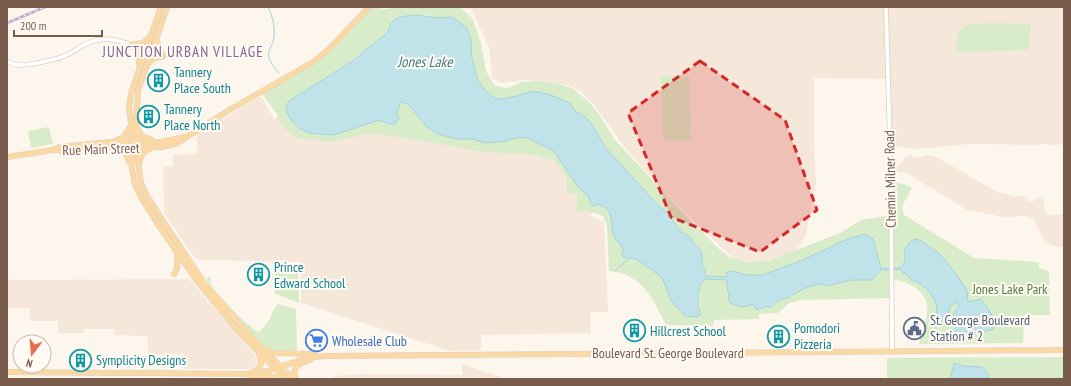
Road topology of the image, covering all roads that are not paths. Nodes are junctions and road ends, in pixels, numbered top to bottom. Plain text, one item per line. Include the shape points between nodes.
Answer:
1 (161, 7) edge
2 (167, 7) edge
3 (369, 7) edge
4 (886, 7) edge
5 (155, 35) junction
6 (131, 44) junction
7 (149, 51) junction
8 (7, 62) edge
9 (142, 69) junction
10 (133, 124) junction
11 (110, 145) junction
12 (134, 145) junction
13 (156, 145) junction
14 (7, 157) edge
15 (132, 169) junction
16 (138, 169) junction
17 (176, 253) junction
18 (174, 274) dead end
19 (250, 344) junction
20 (262, 349) junction
21 (1064, 350) edge
22 (892, 352) junction
23 (341, 356) junction
24 (277, 367) junction
25 (7, 372) edge
26 (232, 374) junction
27 (279, 379) edge
28 (285, 379) edge
29 (293, 379) edge
30 (296, 379) edge

1 - 5 main road
2 - 5 main road
3 - 13 main road, Rue Main Street via 313,62 176,144
4 - 22 street, Chemin Milner Road
5 - 6 main road via 143,43
5 - 7 main road
5 - 9 main road via 159,50 164,56 153,60
6 - 7 street
6 - 8 street via 113,39 97,40 55,59 24,65
6 - 9 main road via 138,50
7 - 9 main road
9 - 10 main road via 131,93 129,108
10 - 11 main road via 124,137
10 - 12 main road
10 - 13 main road via 142,136
11 - 12 main road, Rue Main Street
11 - 14 main road, Rue Main Street via 59,147
11 - 15 main road via 125,153
12 - 13 main road, Rue Main Street
12 - 15 main road
12 - 16 main road
13 - 16 main road via 143,153
15 - 17 main road via 135,185 142,199
16 - 20 main road via 141,183 148,196 195,269
17 - 18 main road via 178,262
17 - 19 main road
19 - 24 main road
19 - 26 main road via 261,358 260,367 254,371
20 - 23 main road via 273,353
20 - 24 main road
21 - 22 main road, Boulevard St. George Boulevard
22 - 23 main road, Boulevard St. George Boulevard
23 - 24 main road, Boulevard St. George Boulevard via 307,358
23 - 30 main road via 303,362 294,370
24 - 26 main road, Boulevard St. George Boulevard via 259,373
24 - 28 main road
24 - 29 main road
25 - 26 main road
26 - 27 main road

